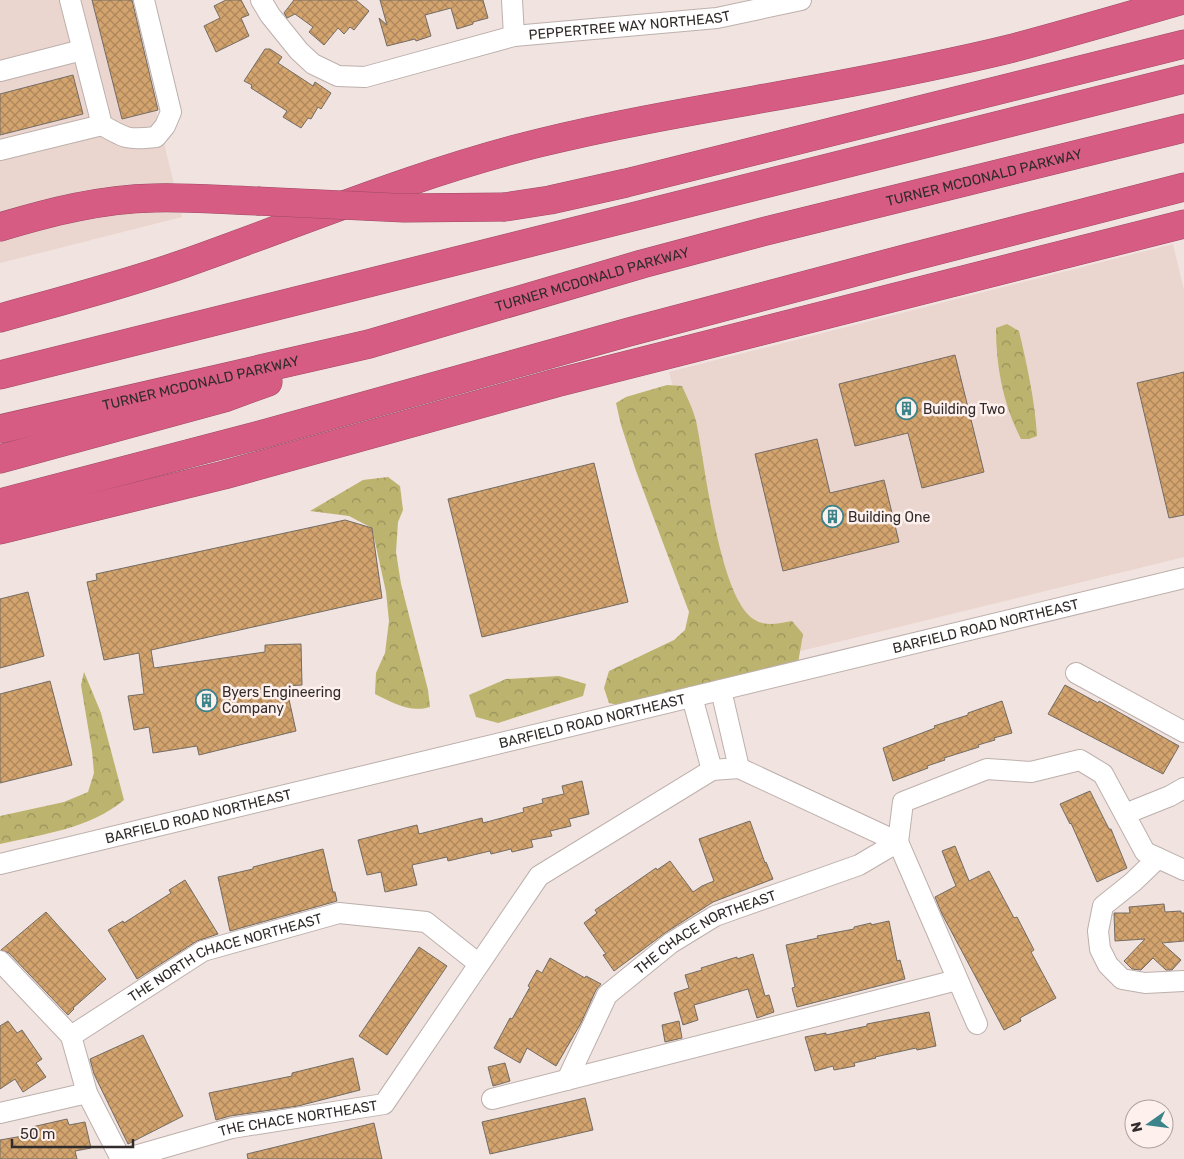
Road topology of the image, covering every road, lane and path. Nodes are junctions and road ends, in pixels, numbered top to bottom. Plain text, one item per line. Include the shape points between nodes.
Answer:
1 (70, 0) edge
2 (144, 0) edge
3 (260, 0) edge
4 (512, 0) edge
5 (801, 0) edge
6 (1183, 0) edge
7 (514, 36) junction
8 (1184, 44) edge
9 (82, 50) junction
10 (0, 71) edge
11 (1184, 80) edge
12 (102, 125) junction
13 (1184, 128) edge
14 (0, 150) edge
15 (1184, 187) edge
16 (1184, 224) edge
17 (0, 227) edge
18 (3, 316) edge
19 (369, 344) junction
20 (0, 375) edge
21 (0, 429) edge
22 (0, 459) edge
23 (5, 501) edge
24 (0, 530) edge
25 (1184, 578) edge
26 (1076, 673) dead end
27 (721, 690) junction
28 (692, 697) junction
29 (1184, 732) edge
30 (739, 768) junction
31 (712, 770) junction
32 (1184, 788) edge
33 (1125, 814) junction
34 (898, 842) junction
35 (1158, 858) junction
36 (0, 864) edge
37 (1184, 870) edge
38 (0, 961) edge
39 (474, 971) junction
40 (958, 980) junction
41 (1184, 981) edge
42 (977, 1024) dead end
43 (71, 1036) junction
44 (567, 1080) junction
45 (87, 1093) junction
46 (492, 1099) dead end
47 (0, 1114) edge
48 (123, 1159) edge

1 - 9 street
2 - 12 street via 171,112 156,137 124,138
3 - 7 street, PEPPERTREE WAY NORTHEAST via 306,58 338,76 365,77
4 - 7 street
5 - 7 street, PEPPERTREE WAY NORTHEAST via 716,18
6 - 18 highway via 960,60 539,143 430,173 118,285
8 - 17 highway, bridge via 626,183 505,207 404,208 154,198 82,205
9 - 10 street
9 - 12 street
11 - 20 highway
12 - 14 street
13 - 19 highway, TURNER MCDONALD PARKWAY via 762,232
15 - 23 highway
16 - 24 highway via 556,383 224,475
19 - 21 highway, TURNER MCDONALD PARKWAY
19 - 22 highway via 224,398
25 - 27 street, BARFIELD ROAD NORTHEAST
26 - 29 street
27 - 28 street, BARFIELD ROAD NORTHEAST
27 - 30 street
28 - 31 street
28 - 36 street, BARFIELD ROAD NORTHEAST
30 - 31 street
30 - 34 street
31 - 39 street via 539,876
32 - 33 street
33 - 34 street via 1103,774 1080,760 1031,772 988,769 903,802
33 - 35 street via 1145,852
34 - 40 street
34 - 44 street, THE CHACE NORTHEAST via 859,865 715,916 671,942 608,995
35 - 37 street
35 - 41 street via 1103,906 1098,931 1100,949 1108,965 1122,979 1144,983
38 - 43 street
39 - 43 street, THE NORTH CHACE NORTHEAST via 426,922 340,913 203,950
39 - 48 street, THE CHACE NORTHEAST via 384,1104 232,1128
40 - 42 street
40 - 44 street
43 - 45 street, THE CHACE NORTHEAST
44 - 46 street
45 - 47 street
45 - 48 street, THE CHACE NORTHEAST

